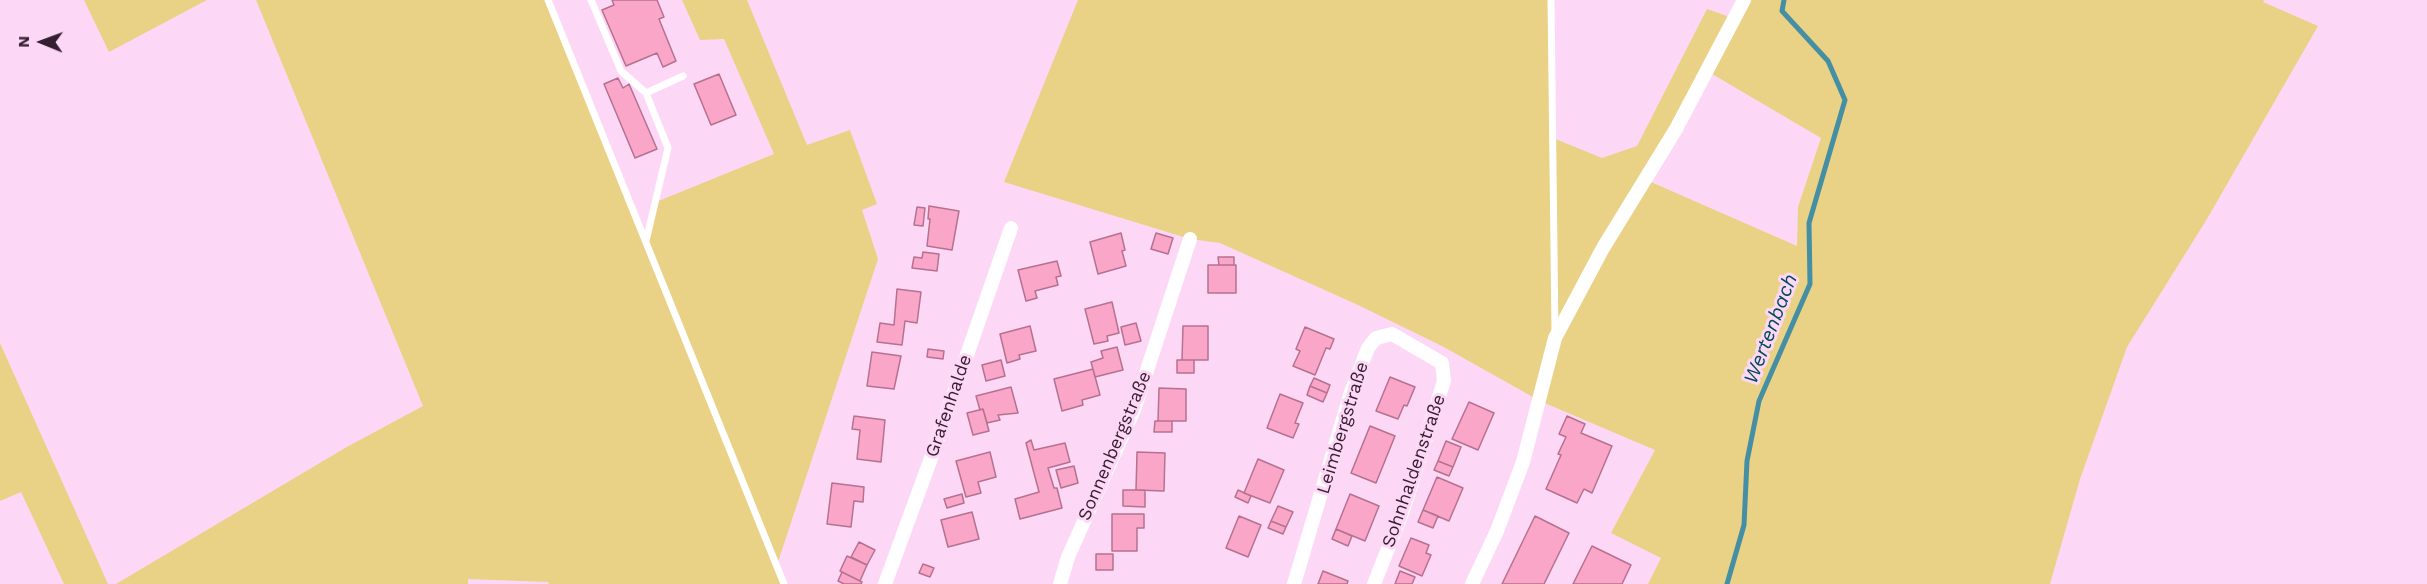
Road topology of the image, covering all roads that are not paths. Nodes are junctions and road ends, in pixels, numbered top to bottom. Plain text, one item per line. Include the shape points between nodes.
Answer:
1 (548, 0) edge
2 (591, 0) edge
3 (1551, 0) edge
4 (1744, 0) edge
5 (683, 76) dead end
6 (646, 93) junction
7 (1011, 228) dead end
8 (1190, 239) dead end
9 (645, 241) junction
10 (1555, 338) junction
11 (1437, 358) joint
12 (784, 584) edge
13 (885, 584) edge
14 (1059, 584) edge
15 (1294, 584) edge
16 (1374, 584) edge
17 (1472, 584) edge

1 - 9 lane
2 - 6 lane via 621,71
3 - 10 lane
4 - 10 street via 1681,119
5 - 6 lane
6 - 9 lane via 668,147
7 - 13 street, Grafenhalde
8 - 14 street, Sonnenbergstraße via 1134,410
9 - 12 lane
10 - 17 street via 1523,462
11 - 15 street, Leimbergstraße via 1392,334 1376,338 1368,348 1351,392
11 - 16 street, Sohnhaldenstraße via 1442,363 1444,381 1403,511

